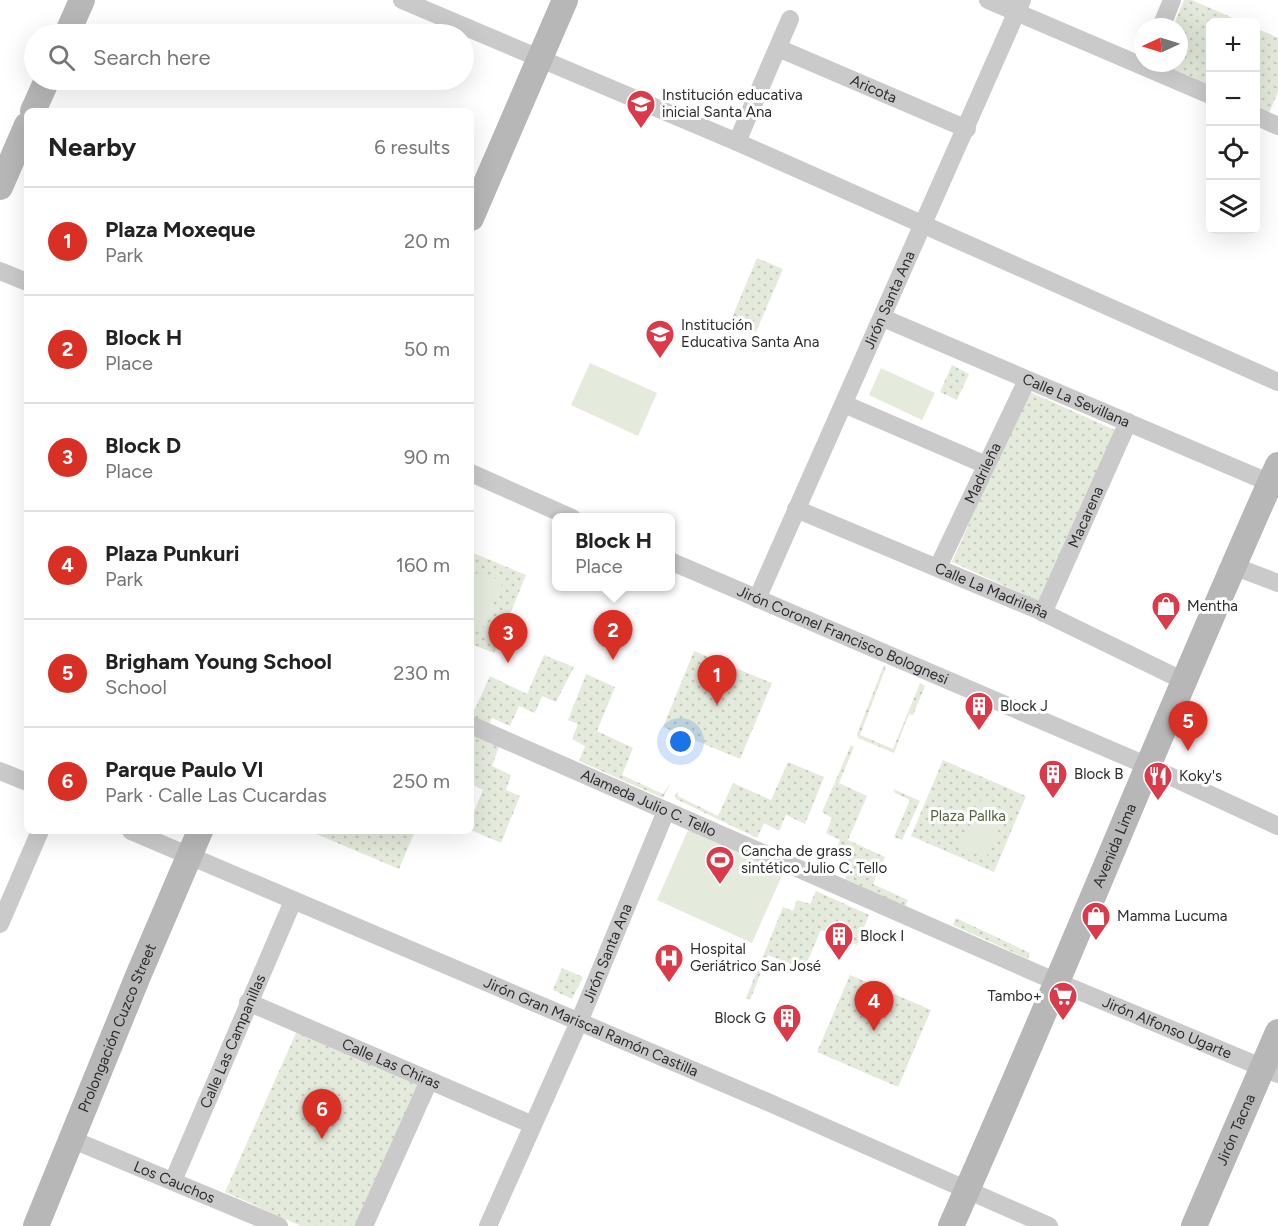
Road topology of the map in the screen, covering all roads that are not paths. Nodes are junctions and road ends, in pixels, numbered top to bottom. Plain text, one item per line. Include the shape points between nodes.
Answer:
1 (82, 0) edge
2 (402, 0) edge
3 (565, 0) edge
4 (988, 0) edge
5 (1172, 0) edge
6 (1020, 6) edge
7 (442, 8) edge
8 (1165, 18) edge
9 (790, 19) dead end
10 (71, 24) edge
11 (472, 24) edge
12 (474, 25) edge
13 (778, 48) junction
14 (539, 59) junction
15 (1134, 60) edge
16 (1160, 72) edge
17 (42, 90) edge
18 (1206, 93) edge
19 (34, 108) edge
20 (1260, 118) edge
21 (1277, 124) edge
22 (967, 129) junction
23 (24, 132) edge
24 (737, 142) junction
25 (0, 187) edge
26 (474, 211) edge
27 (923, 226) junction
28 (0, 270) edge
29 (24, 281) edge
30 (883, 318) junction
31 (1027, 380) junction
32 (1278, 382) edge
33 (844, 404) junction
34 (1128, 422) junction
35 (986, 465) junction
36 (1274, 474) edge
37 (474, 475) edge
38 (796, 509) junction
39 (561, 513) edge
40 (675, 563) edge
41 (1233, 566) junction
42 (938, 567) junction
43 (1278, 583) edge
44 (757, 599) junction
45 (1043, 613) junction
46 (1182, 680) junction
47 (474, 726) edge
48 (1148, 766) junction
49 (0, 771) edge
50 (24, 781) edge
51 (666, 811) junction
52 (1278, 826) edge
53 (39, 834) edge
54 (138, 834) edge
55 (199, 834) edge
56 (189, 857) junction
57 (293, 901) junction
58 (0, 924) edge
59 (1058, 981) junction
60 (248, 1002) junction
61 (579, 1022) junction
62 (1278, 1032) edge
63 (1271, 1070) edge
64 (429, 1081) junction
65 (533, 1125) junction
66 (71, 1138) junction
67 (173, 1181) junction
68 (968, 1188) junction
69 (36, 1226) edge
70 (279, 1226) edge
71 (364, 1226) edge
72 (488, 1226) edge
73 (951, 1226) edge
74 (1049, 1226) edge
75 (1194, 1226) edge

1 - 10 street
2 - 7 street
3 - 14 street
4 - 6 street
5 - 8 street
6 - 15 street
6 - 22 street, Jirón Santa Ana
7 - 11 street
9 - 13 street
12 - 14 street
13 - 22 street, Aricota
13 - 24 street
14 - 24 street
14 - 26 street
16 - 18 street
17 - 19 street
20 - 21 street
22 - 27 street, Jirón Santa Ana
23 - 25 street
24 - 27 street
27 - 30 street, Jirón Santa Ana
27 - 32 street
28 - 29 street
30 - 31 street, Calle La Sevillana
30 - 33 street, Jirón Santa Ana
31 - 34 street, Calle La Sevillana
31 - 35 street, Madrileña
33 - 35 street
33 - 38 street, Jirón Santa Ana
34 - 36 street, Calle La Sevillana
34 - 45 street, Macarena
35 - 42 street, Madrileña
36 - 41 street, Avenida Lima
37 - 39 street
38 - 42 street, Calle La Madrileña
38 - 44 street, Jirón Santa Ana
40 - 44 street, Jirón Coronel Francisco Bolognesi
41 - 43 street
41 - 46 street, Avenida Lima
42 - 45 street, Calle La Madrileña
44 - 48 street, Jirón Coronel Francisco Bolognesi
45 - 46 street, Calle La Madrileña
46 - 48 street, Avenida Lima
47 - 51 street, Alameda Julio C. Tello
48 - 52 street, Jirón Coronel Francisco Bolognesi
48 - 59 street, Avenida Lima
49 - 50 street
51 - 59 street, Alameda Julio C. Tello
51 - 61 street, Jirón Santa Ana
53 - 58 street
54 - 56 street, Jirón Gran Mariscal Ramón Castilla
55 - 56 street, Prolongación Cuzco Street
56 - 57 street, Jirón Gran Mariscal Ramón Castilla
56 - 66 street, Prolongación Cuzco Street
57 - 60 street, Calle Las Campanillas
57 - 61 street, Jirón Gran Mariscal Ramón Castilla
59 - 63 street, Jirón Alfonso Ugarte
59 - 68 street, Avenida Lima
60 - 64 street, Calle Las Chiras
60 - 67 street, Calle Las Campanillas
61 - 65 street, Jirón Santa Ana
61 - 68 street, Jirón Gran Mariscal Ramón Castilla
62 - 63 street, Jirón Tacna
63 - 75 street, Jirón Tacna
64 - 65 street, Calle Las Chiras
64 - 71 street
65 - 72 street, Jirón Santa Ana
66 - 67 street, Los Cauchos
66 - 69 street, Prolongación Cuzco Street
67 - 70 street, Los Cauchos
68 - 73 street, Avenida Lima
68 - 74 street, Jirón Gran Mariscal Ramón Castilla

